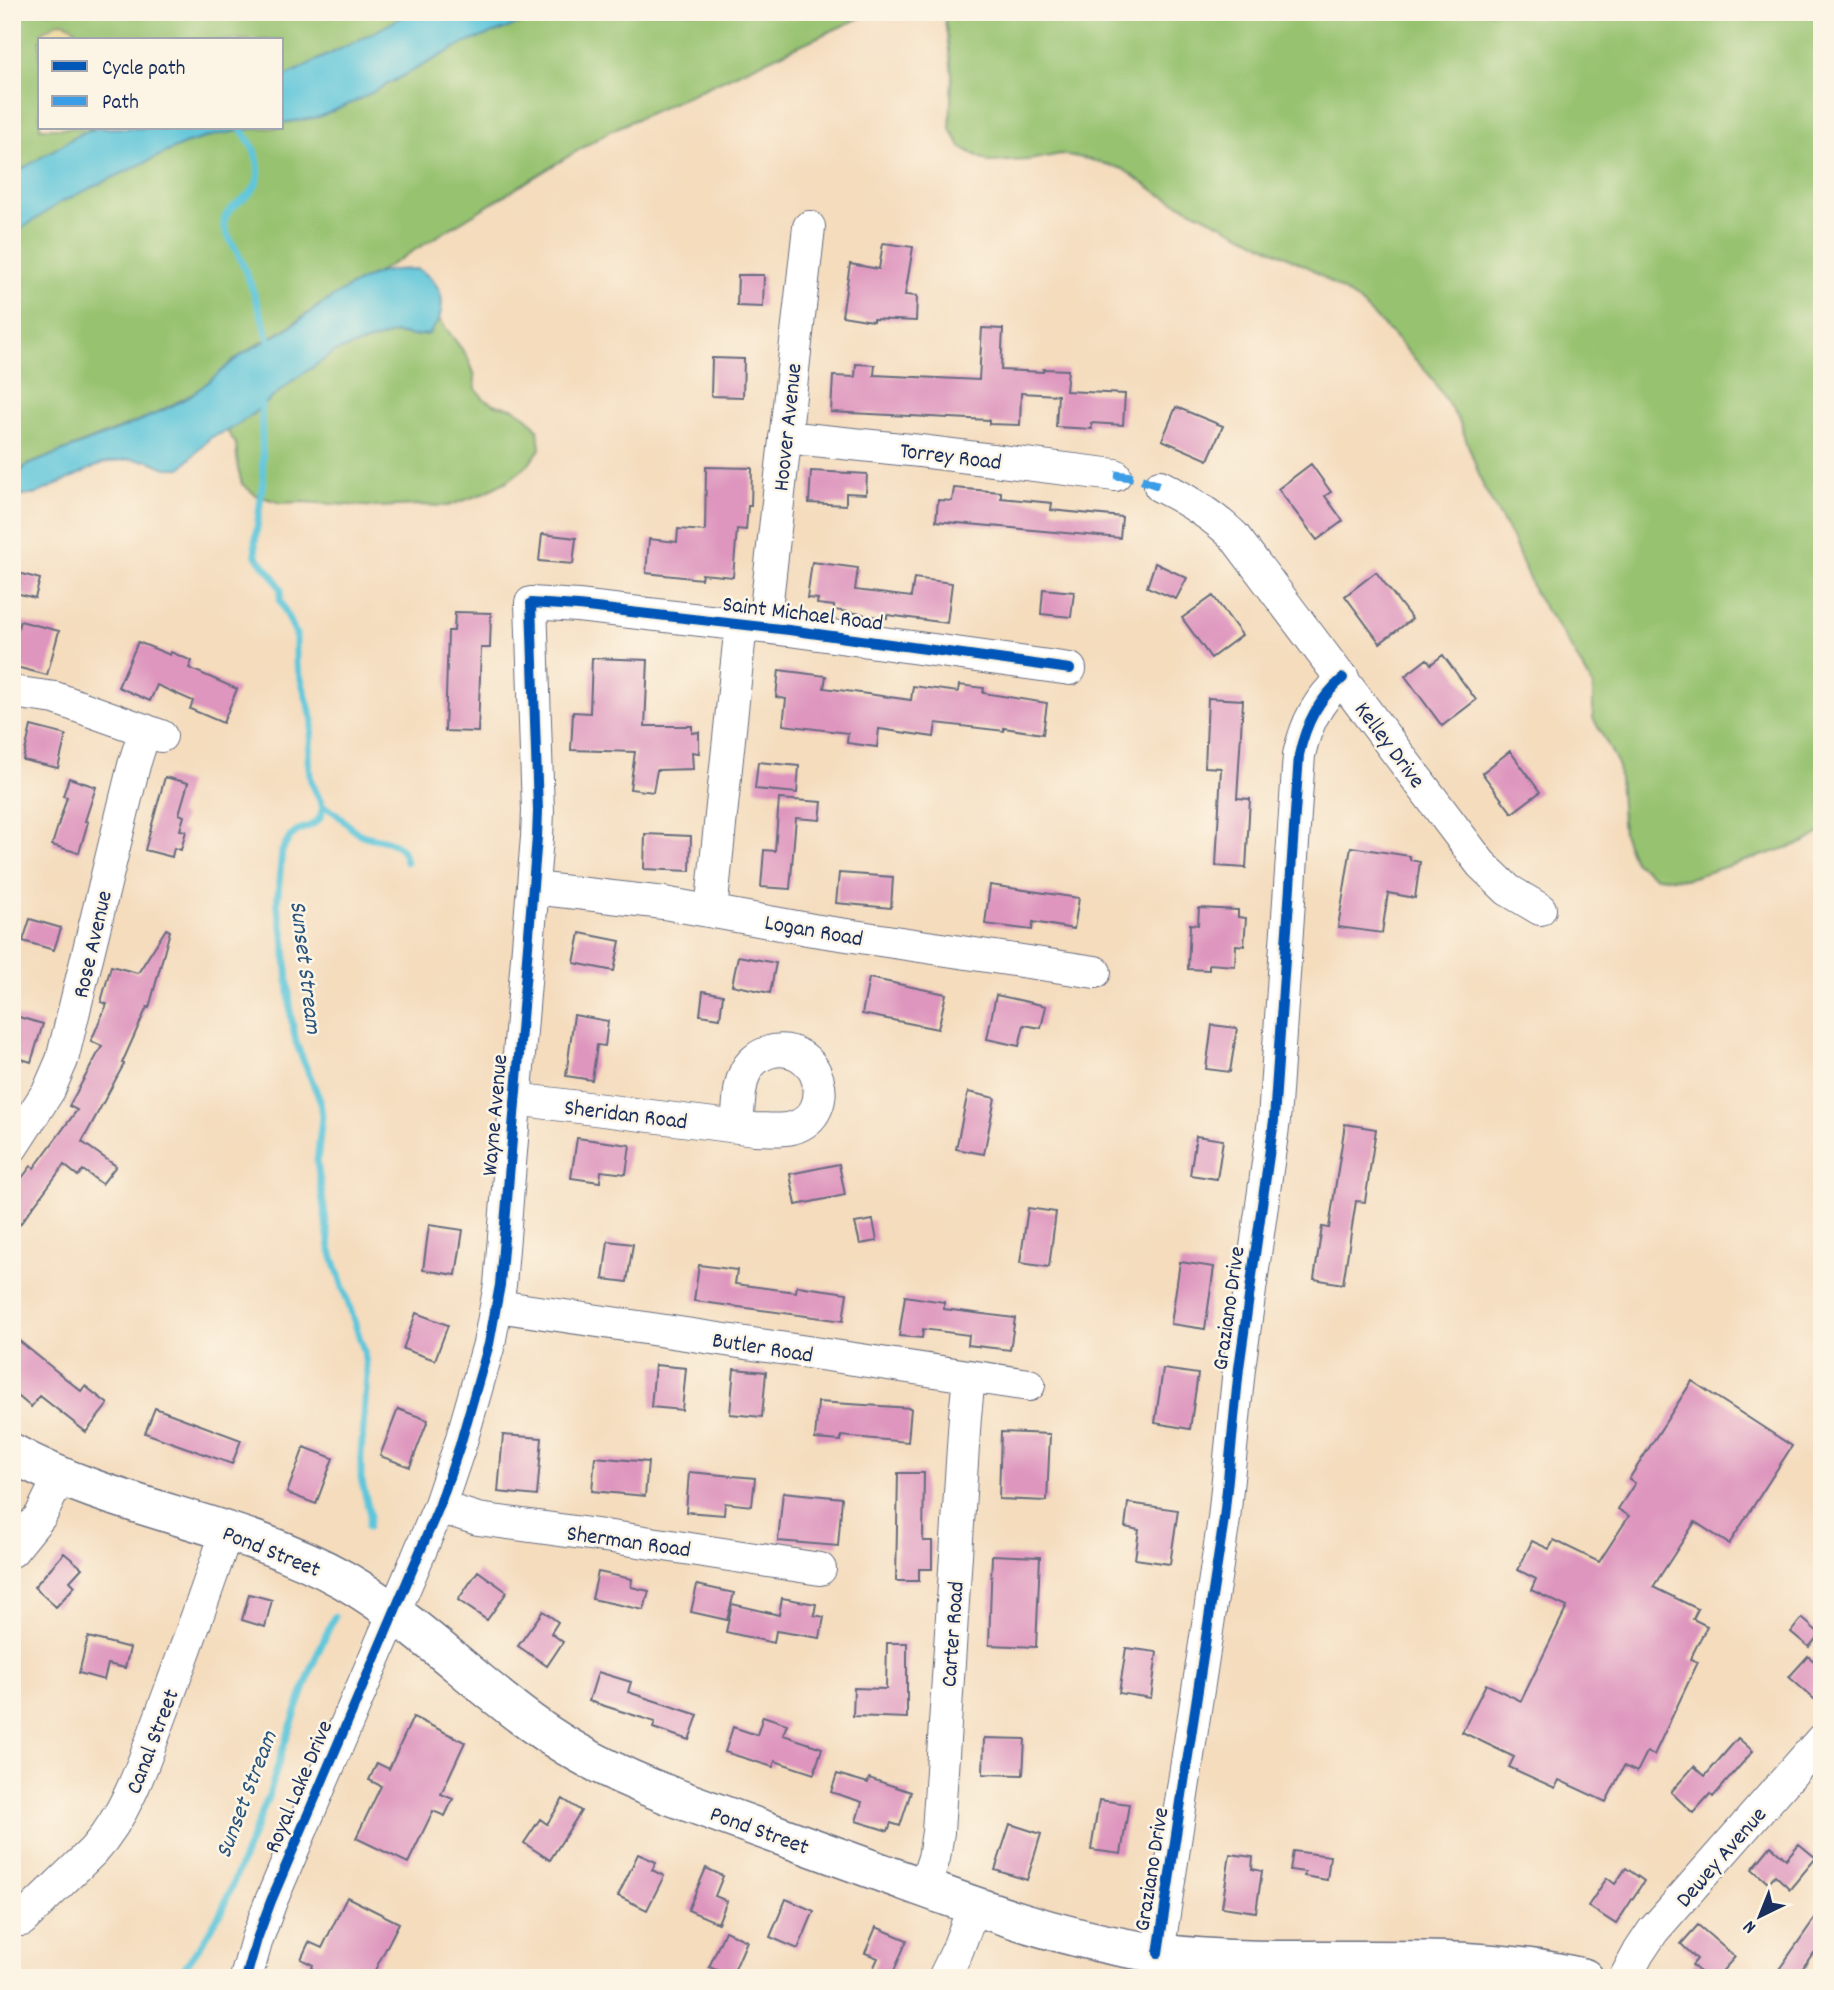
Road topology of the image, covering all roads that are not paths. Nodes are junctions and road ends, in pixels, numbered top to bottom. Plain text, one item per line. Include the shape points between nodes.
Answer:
1 (809, 227) dead end
2 (785, 437) junction
3 (1115, 475) dead end
4 (1160, 486) dead end
5 (531, 603) joint
6 (752, 626) junction
7 (1070, 669) dead end
8 (1343, 678) junction
9 (12, 692) edge
10 (534, 888) junction
11 (1540, 909) dead end
12 (711, 911) junction
13 (1094, 972) dead end
14 (515, 1099) junction
15 (737, 1126) dead end
16 (12, 1147) edge
17 (497, 1306) junction
18 (969, 1377) junction
19 (1029, 1385) dead end
20 (12, 1453) edge
21 (60, 1476) junction
22 (439, 1507) junction
23 (227, 1530) junction
24 (12, 1551) edge
25 (820, 1569) dead end
26 (393, 1614) junction
27 (1822, 1739) edge
28 (924, 1888) junction
29 (974, 1906) junction
30 (22, 1920) dead end
31 (1158, 1953) junction
32 (1452, 1970) edge
33 (246, 1978) edge
34 (944, 1978) edge
35 (1584, 1978) edge
36 (1625, 1978) edge

1 - 2 street, Hoover Avenue
2 - 3 street, Torrey Road
2 - 6 street, Hoover Avenue
4 - 8 street, Kelley Drive via 1194,504 1234,536
5 - 6 street, Saint Michael Road
5 - 10 street, Wayne Avenue via 538,811
6 - 7 street, Saint Michael Road
6 - 12 street, Hoover Avenue
8 - 11 street, Kelley Drive via 1481,864 1508,890
8 - 31 street, Graziano Drive via 1314,711 1299,755 1275,1120 1239,1367 1224,1519
9 - 16 street, Rose Avenue via 55,698 153,733 134,765 62,1060 49,1090
10 - 12 street, Logan Road
10 - 14 street, Wayne Avenue
12 - 13 street, Logan Road
14 - 15 street, Sheridan Road
14 - 17 street, Wayne Avenue
17 - 18 street, Butler Road
17 - 22 street, Wayne Avenue
18 - 19 street, Butler Road
18 - 28 street, Carter Road via 938,1832
20 - 21 main road, Pond Street
21 - 23 main road, Pond Street
21 - 24 street via 41,1515
22 - 25 street, Sherman Road via 478,1519
22 - 26 street, Wayne Avenue
23 - 26 main road, Pond Street via 320,1567
23 - 30 street, Canal Street via 123,1810 93,1852
26 - 28 main road, Pond Street via 531,1723 599,1764 671,1796
26 - 33 street, Royal Lake Drive via 271,1901
27 - 36 street, Dewey Avenue via 1653,1931
28 - 29 main road, Pond Street
29 - 31 main road, Pond Street via 1078,1938
29 - 34 street
31 - 32 main road, Pond Street
32 - 35 main road, Pond Street via 1503,1965

